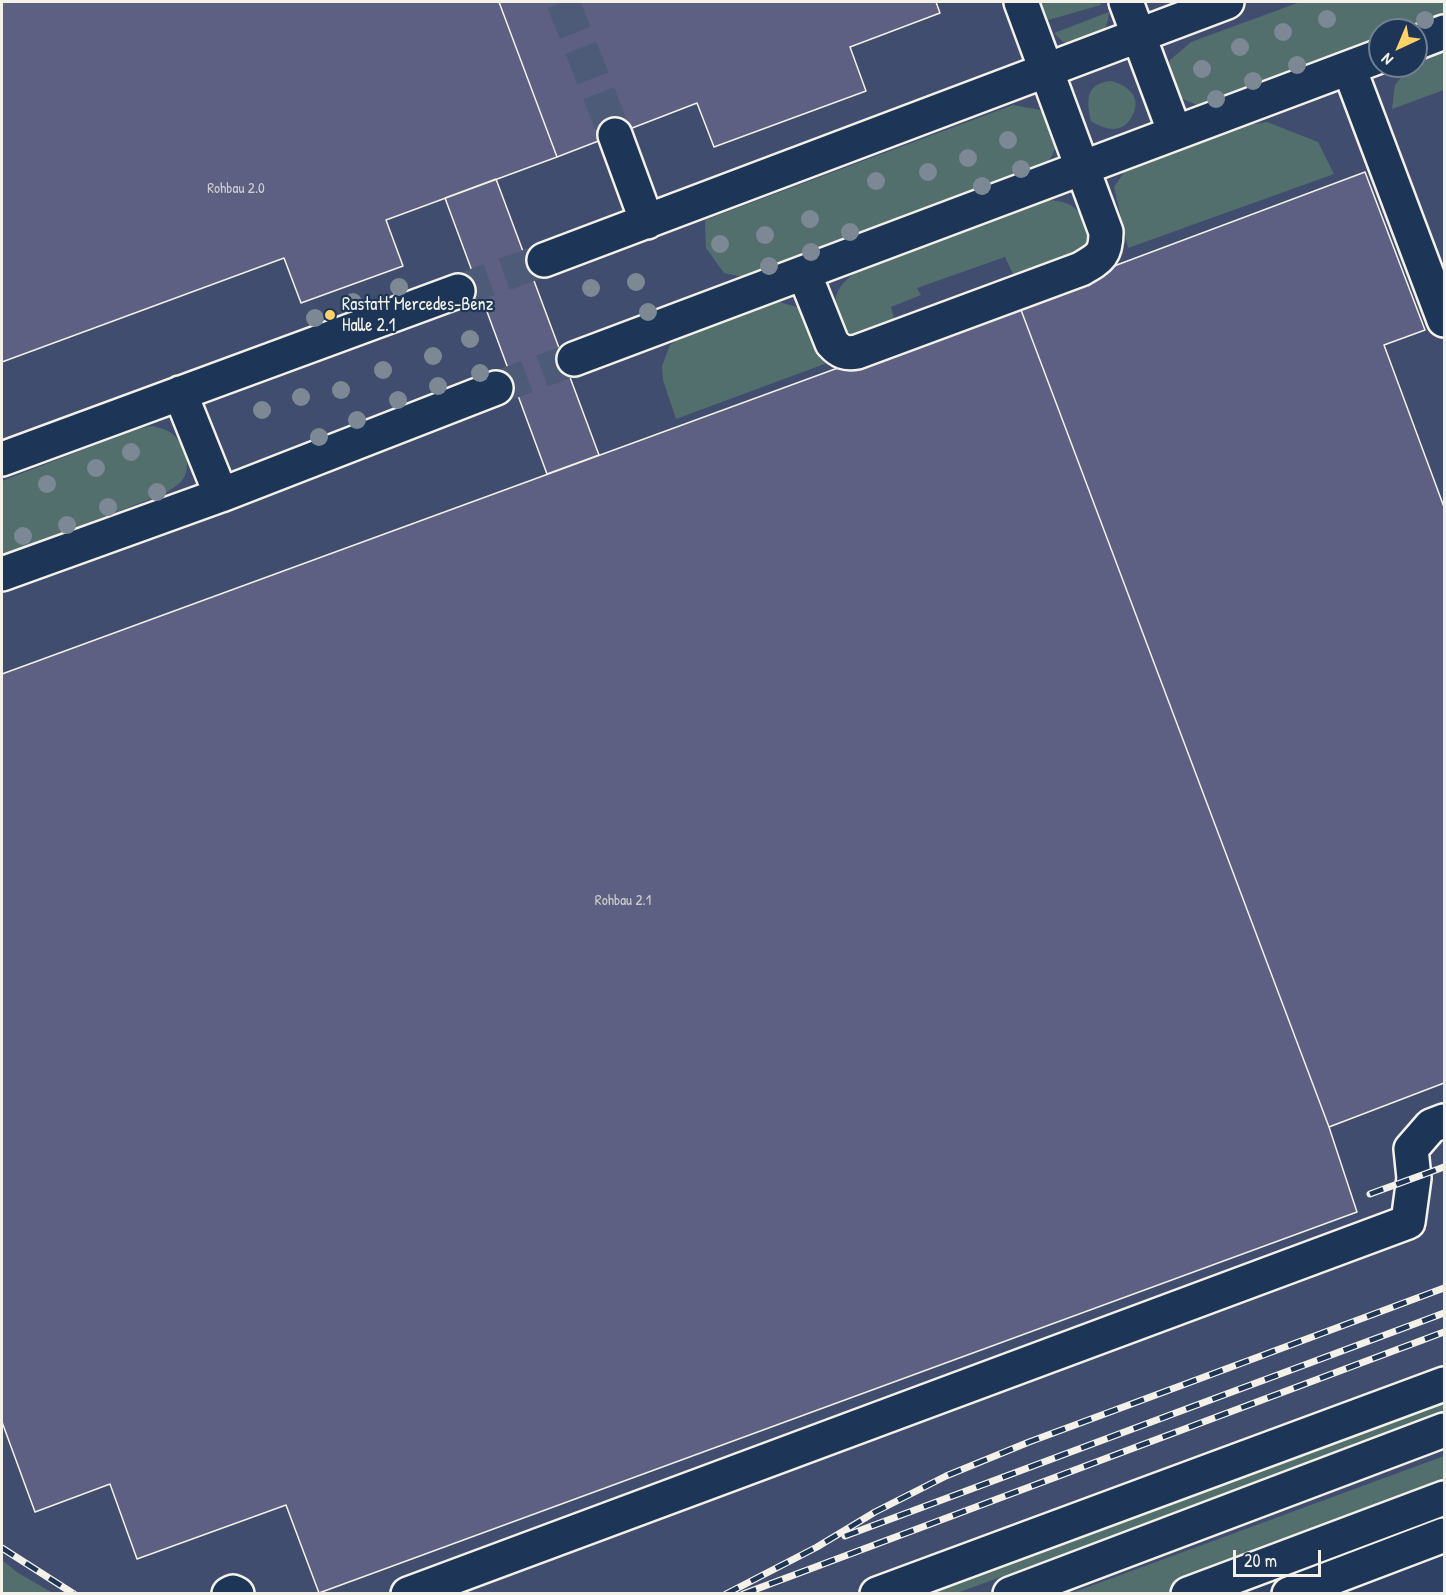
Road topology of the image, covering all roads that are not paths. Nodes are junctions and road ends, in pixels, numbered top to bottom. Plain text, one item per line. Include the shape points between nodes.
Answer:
1 (1021, 2) edge
2 (1126, 2) edge
3 (1227, 2) edge
4 (1444, 32) edge
5 (1139, 35) junction
6 (1428, 38) edge
7 (1368, 61) edge
8 (1350, 68) junction
9 (1047, 70) junction
10 (1175, 133) junction
11 (615, 135) tunnel mouth
12 (1084, 168) junction
13 (647, 222) junction
14 (544, 260) tunnel mouth
15 (804, 273) junction
16 (458, 291) tunnel mouth
17 (1444, 320) edge
18 (574, 359) tunnel mouth
19 (495, 388) tunnel mouth
20 (180, 393) junction
21 (2, 459) edge
22 (221, 495) junction
23 (2, 574) edge
24 (1444, 1121) edge
25 (1444, 1384) edge
26 (1444, 1430) edge
27 (1444, 1498) edge
28 (1444, 1535) edge
29 (229, 1593) edge
30 (237, 1593) edge
31 (408, 1593) edge
32 (877, 1593) edge
33 (1010, 1593) edge
34 (1188, 1593) edge
35 (1289, 1593) edge

1 - 9 street
2 - 5 street
3 - 5 street
4 - 6 street
5 - 9 street
5 - 10 street
7 - 8 street
8 - 10 street
8 - 17 street
9 - 12 street
9 - 13 street
10 - 12 street
11 - 13 street
12 - 15 street
12 - 15 street via 1106,232 1106,248 1098,259 1081,269 848,353 839,351 832,343
13 - 14 street
15 - 18 street
16 - 20 street
19 - 22 street
20 - 21 street
20 - 22 street
22 - 23 street
24 - 31 street via 1431,1126 1411,1149 1414,1178 1408,1222
25 - 32 street
26 - 33 street
27 - 34 street
28 - 35 street
29 - 30 street

